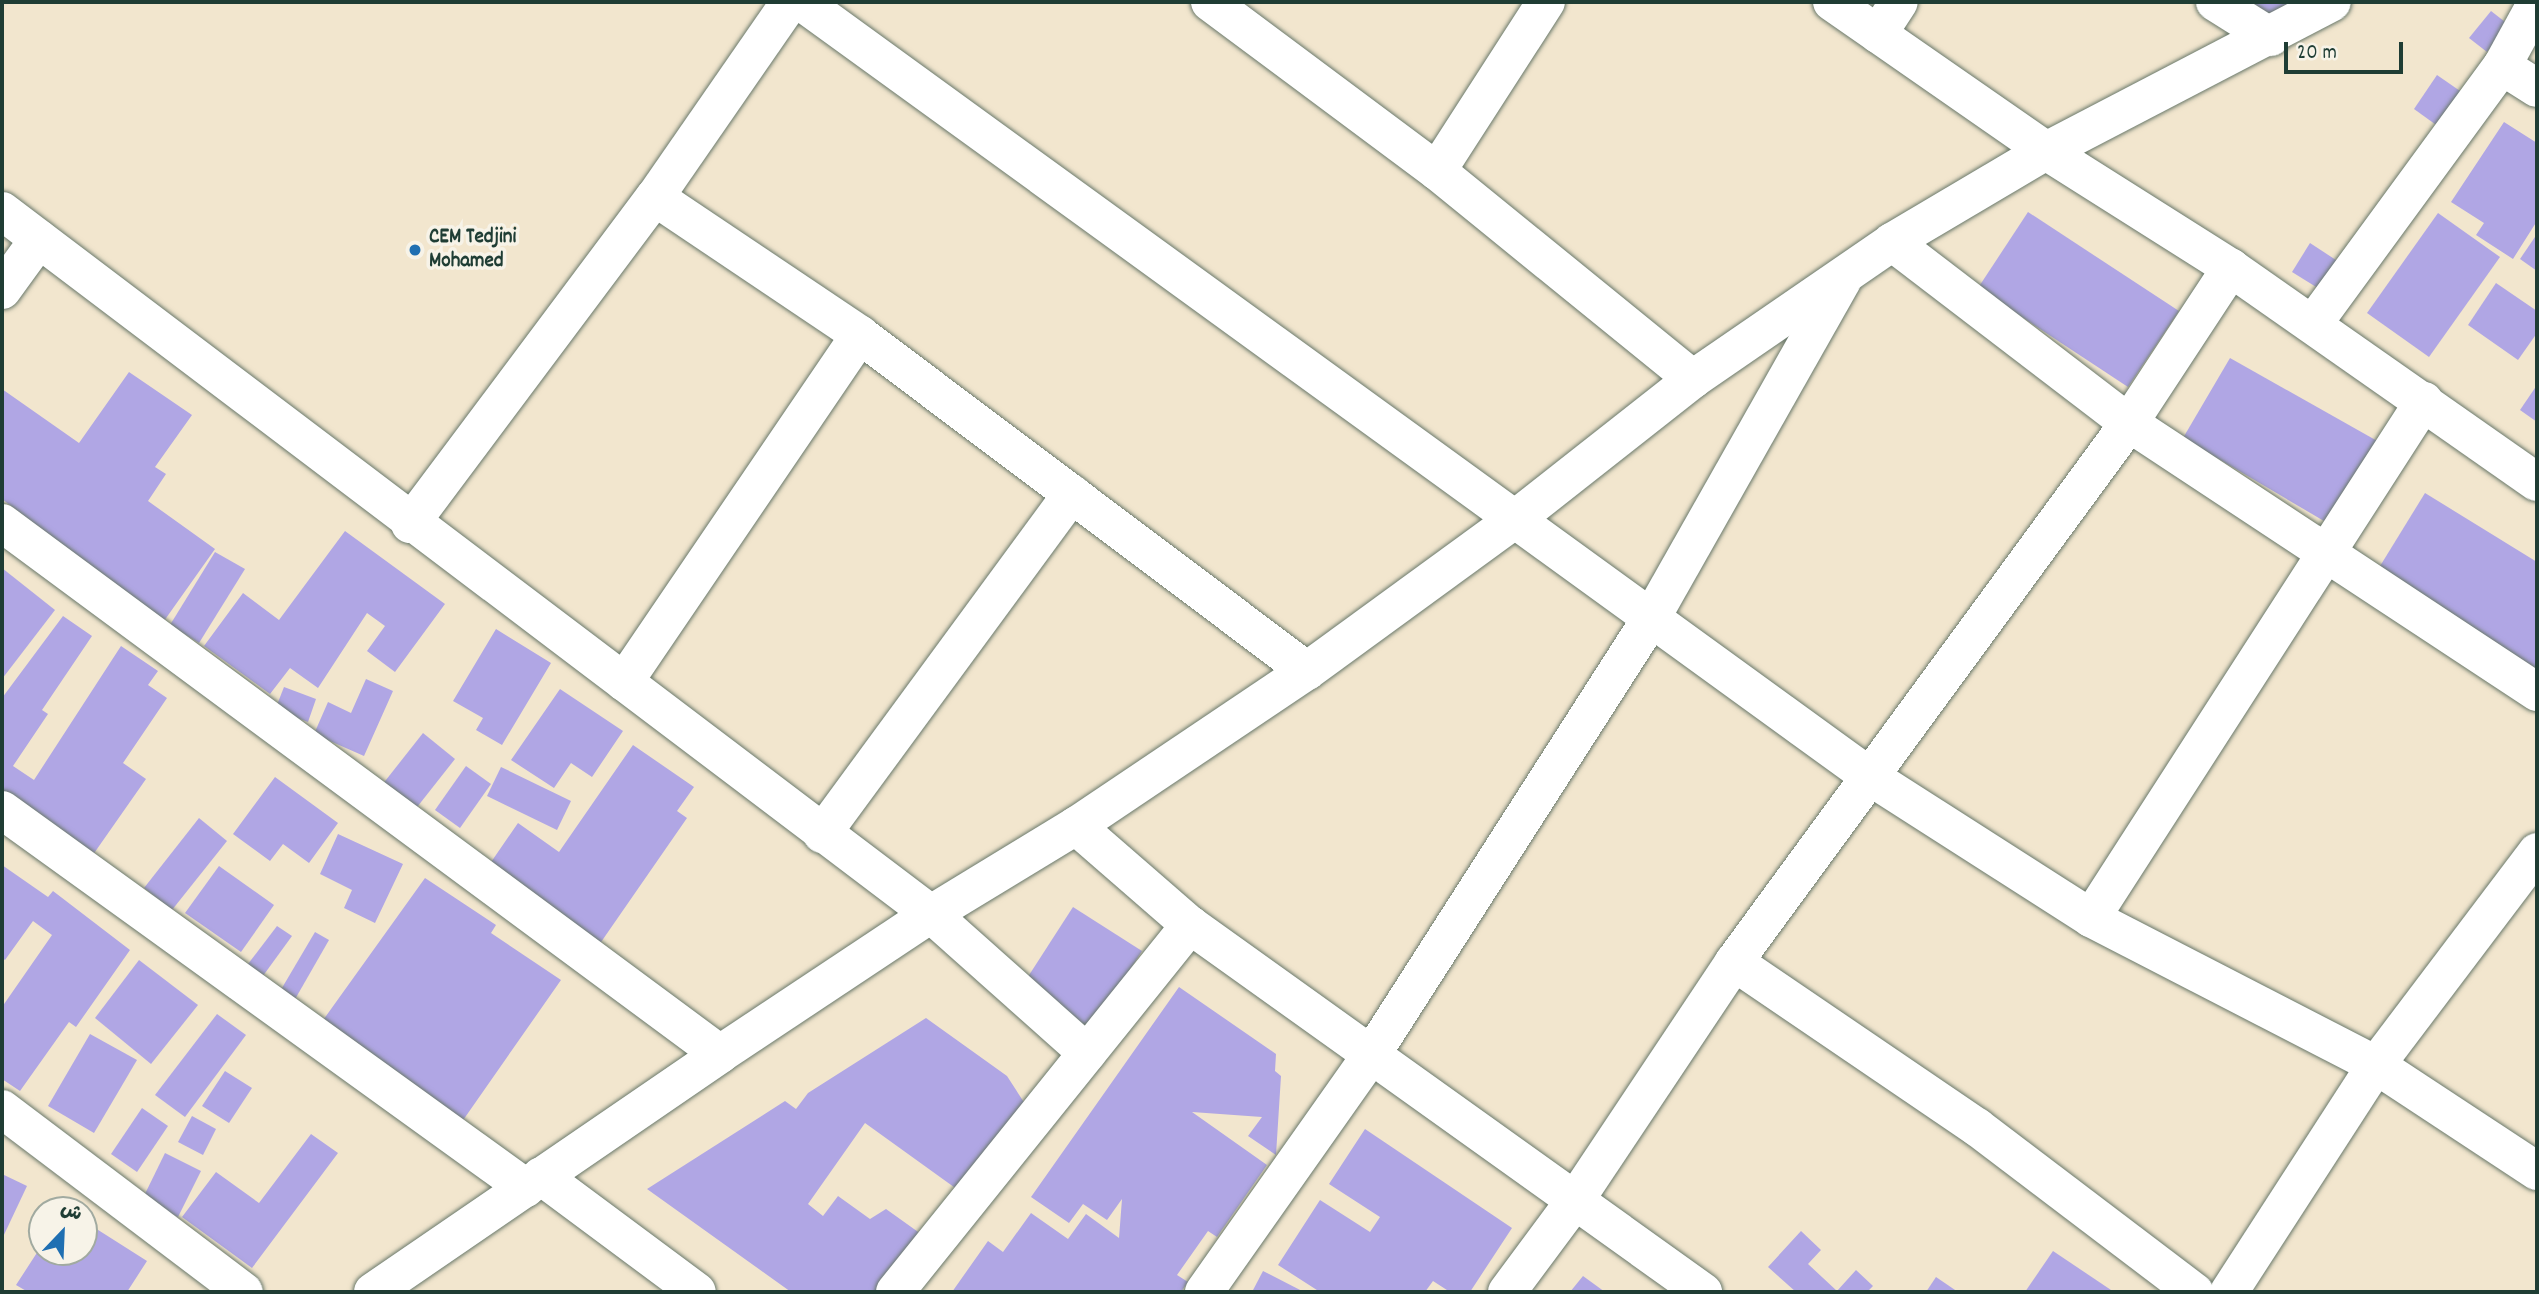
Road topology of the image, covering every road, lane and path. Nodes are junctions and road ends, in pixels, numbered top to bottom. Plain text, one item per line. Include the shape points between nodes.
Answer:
1 (790, 2) edge
2 (802, 2) edge
3 (1210, 2) edge
4 (1546, 2) edge
5 (1832, 2) edge
6 (1899, 2) edge
7 (2215, 2) edge
8 (2332, 2) edge
9 (2537, 2) edge
10 (1878, 34) junction
11 (2271, 37) junction
12 (2502, 66) junction
13 (2537, 88) edge
14 (2046, 151) junction
15 (1437, 171) junction
16 (655, 197) junction
17 (2, 211) edge
18 (39, 239) junction
19 (1892, 242) junction
20 (2231, 268) junction
21 (1842, 280) junction
22 (2, 290) edge
23 (2313, 324) junction
24 (860, 335) junction
25 (1693, 379) junction
26 (2424, 401) junction
27 (2129, 423) junction
28 (2537, 482) edge
29 (1072, 494) junction
30 (1514, 520) junction
31 (2, 523) edge
32 (410, 524) junction
33 (2329, 554) junction
34 (1650, 620) junction
35 (1307, 671) junction
36 (624, 682) junction
37 (2537, 692) edge
38 (1869, 776) junction
39 (2, 810) edge
40 (1076, 826) junction
41 (822, 834) junction
42 (2537, 852) edge
43 (931, 914) junction
44 (2091, 918) junction
45 (1190, 925) junction
46 (1734, 962) junction
47 (1087, 1053) junction
48 (720, 1054) junction
49 (1372, 1054) junction
50 (2376, 1066) junction
51 (2, 1109) edge
52 (2537, 1171) edge
53 (533, 1182) junction
54 (1576, 1199) junction
55 (244, 1292) edge
56 (373, 1292) edge
57 (697, 1292) edge
58 (895, 1292) edge
59 (1204, 1292) edge
60 (1507, 1292) edge
61 (1703, 1292) edge
62 (2194, 1292) edge
63 (2229, 1292) edge

1 - 16 street
2 - 30 street
3 - 15 street
4 - 15 street
5 - 10 street
6 - 10 street
7 - 11 street
8 - 11 street
9 - 12 street
10 - 14 street
11 - 14 street
12 - 13 street
12 - 23 street
14 - 19 street
14 - 20 street
15 - 25 street
16 - 24 street
16 - 32 street
17 - 18 street
18 - 22 street
18 - 32 street
19 - 21 street
19 - 27 street
20 - 23 street
20 - 27 street
21 - 25 street
21 - 34 street
23 - 26 street
24 - 29 street
24 - 36 street
25 - 30 street
26 - 28 street
26 - 33 street
27 - 33 street
27 - 38 street
29 - 35 street
29 - 41 street
30 - 34 street
30 - 35 street
31 - 48 street
32 - 36 street
33 - 37 street
33 - 44 street
34 - 38 street
34 - 49 street
35 - 40 street
36 - 41 street
38 - 44 street
38 - 46 street
39 - 53 street
40 - 43 street
40 - 45 street
41 - 43 street
42 - 50 street
43 - 47 street
43 - 48 street
44 - 50 street
45 - 47 street
45 - 49 street
46 - 54 street
46 - 62 street via 1977,1128
47 - 58 street
48 - 53 street
49 - 54 street
49 - 59 street
50 - 52 street
50 - 63 street
51 - 55 street
53 - 56 street
53 - 57 street
54 - 60 street
54 - 61 street

